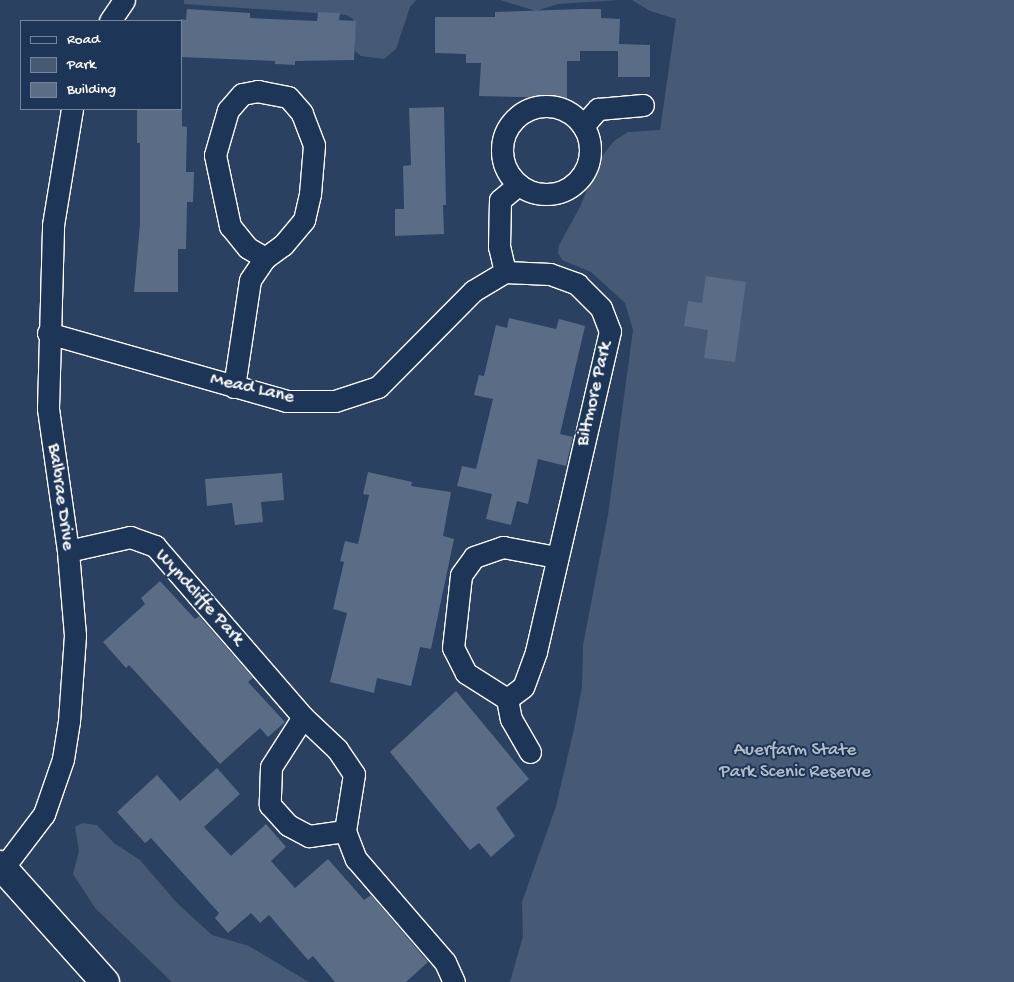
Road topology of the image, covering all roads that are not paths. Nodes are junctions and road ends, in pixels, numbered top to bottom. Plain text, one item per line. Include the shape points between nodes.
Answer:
1 (124, 0) edge
2 (111, 20) edge
3 (643, 105) dead end
4 (72, 110) edge
5 (583, 126) junction
6 (518, 185) junction
7 (265, 258) junction
8 (506, 272) junction
9 (48, 333) junction
10 (234, 387) junction
11 (68, 551) junction
12 (556, 557) junction
13 (507, 699) junction
14 (303, 717) junction
15 (530, 752) dead end
16 (345, 831) junction
17 (1, 867) edge
18 (105, 982) edge
19 (454, 982) edge

1 - 2 street
3 - 5 street via 598,110
4 - 9 street, Balbrae Drive via 53,225
5 - 6 street via 591,152 581,178 564,191 544,195
5 - 6 street via 573,114 560,108 529,109 516,117 507,129 502,159
6 - 8 street via 500,200 499,247
7 - 7 street via 283,245 304,220 310,194 314,145 302,113 288,97 258,91 242,94 228,110 215,155 230,226 248,248
7 - 10 street via 250,280
8 - 10 street, Mead Lane via 473,291 378,386 335,401 286,401
8 - 12 street, Biltmore Park via 550,274 577,284 601,308 610,331
9 - 10 street, Mead Lane
9 - 11 street, Balbrae Drive via 48,408
11 - 14 street, Wyndcliffe Park via 130,537 155,546
11 - 17 street, Balbrae Drive via 75,635 64,758 44,814
12 - 13 street, Biltmore Park via 536,652 523,687
12 - 13 street via 503,548 474,557 461,575 453,648 466,673
13 - 15 street via 511,719
14 - 16 street, Wyndcliffe Park via 337,749 354,774
14 - 16 street via 271,767 270,805 288,825 309,836
16 - 19 street via 356,859 445,962
17 - 18 main road

